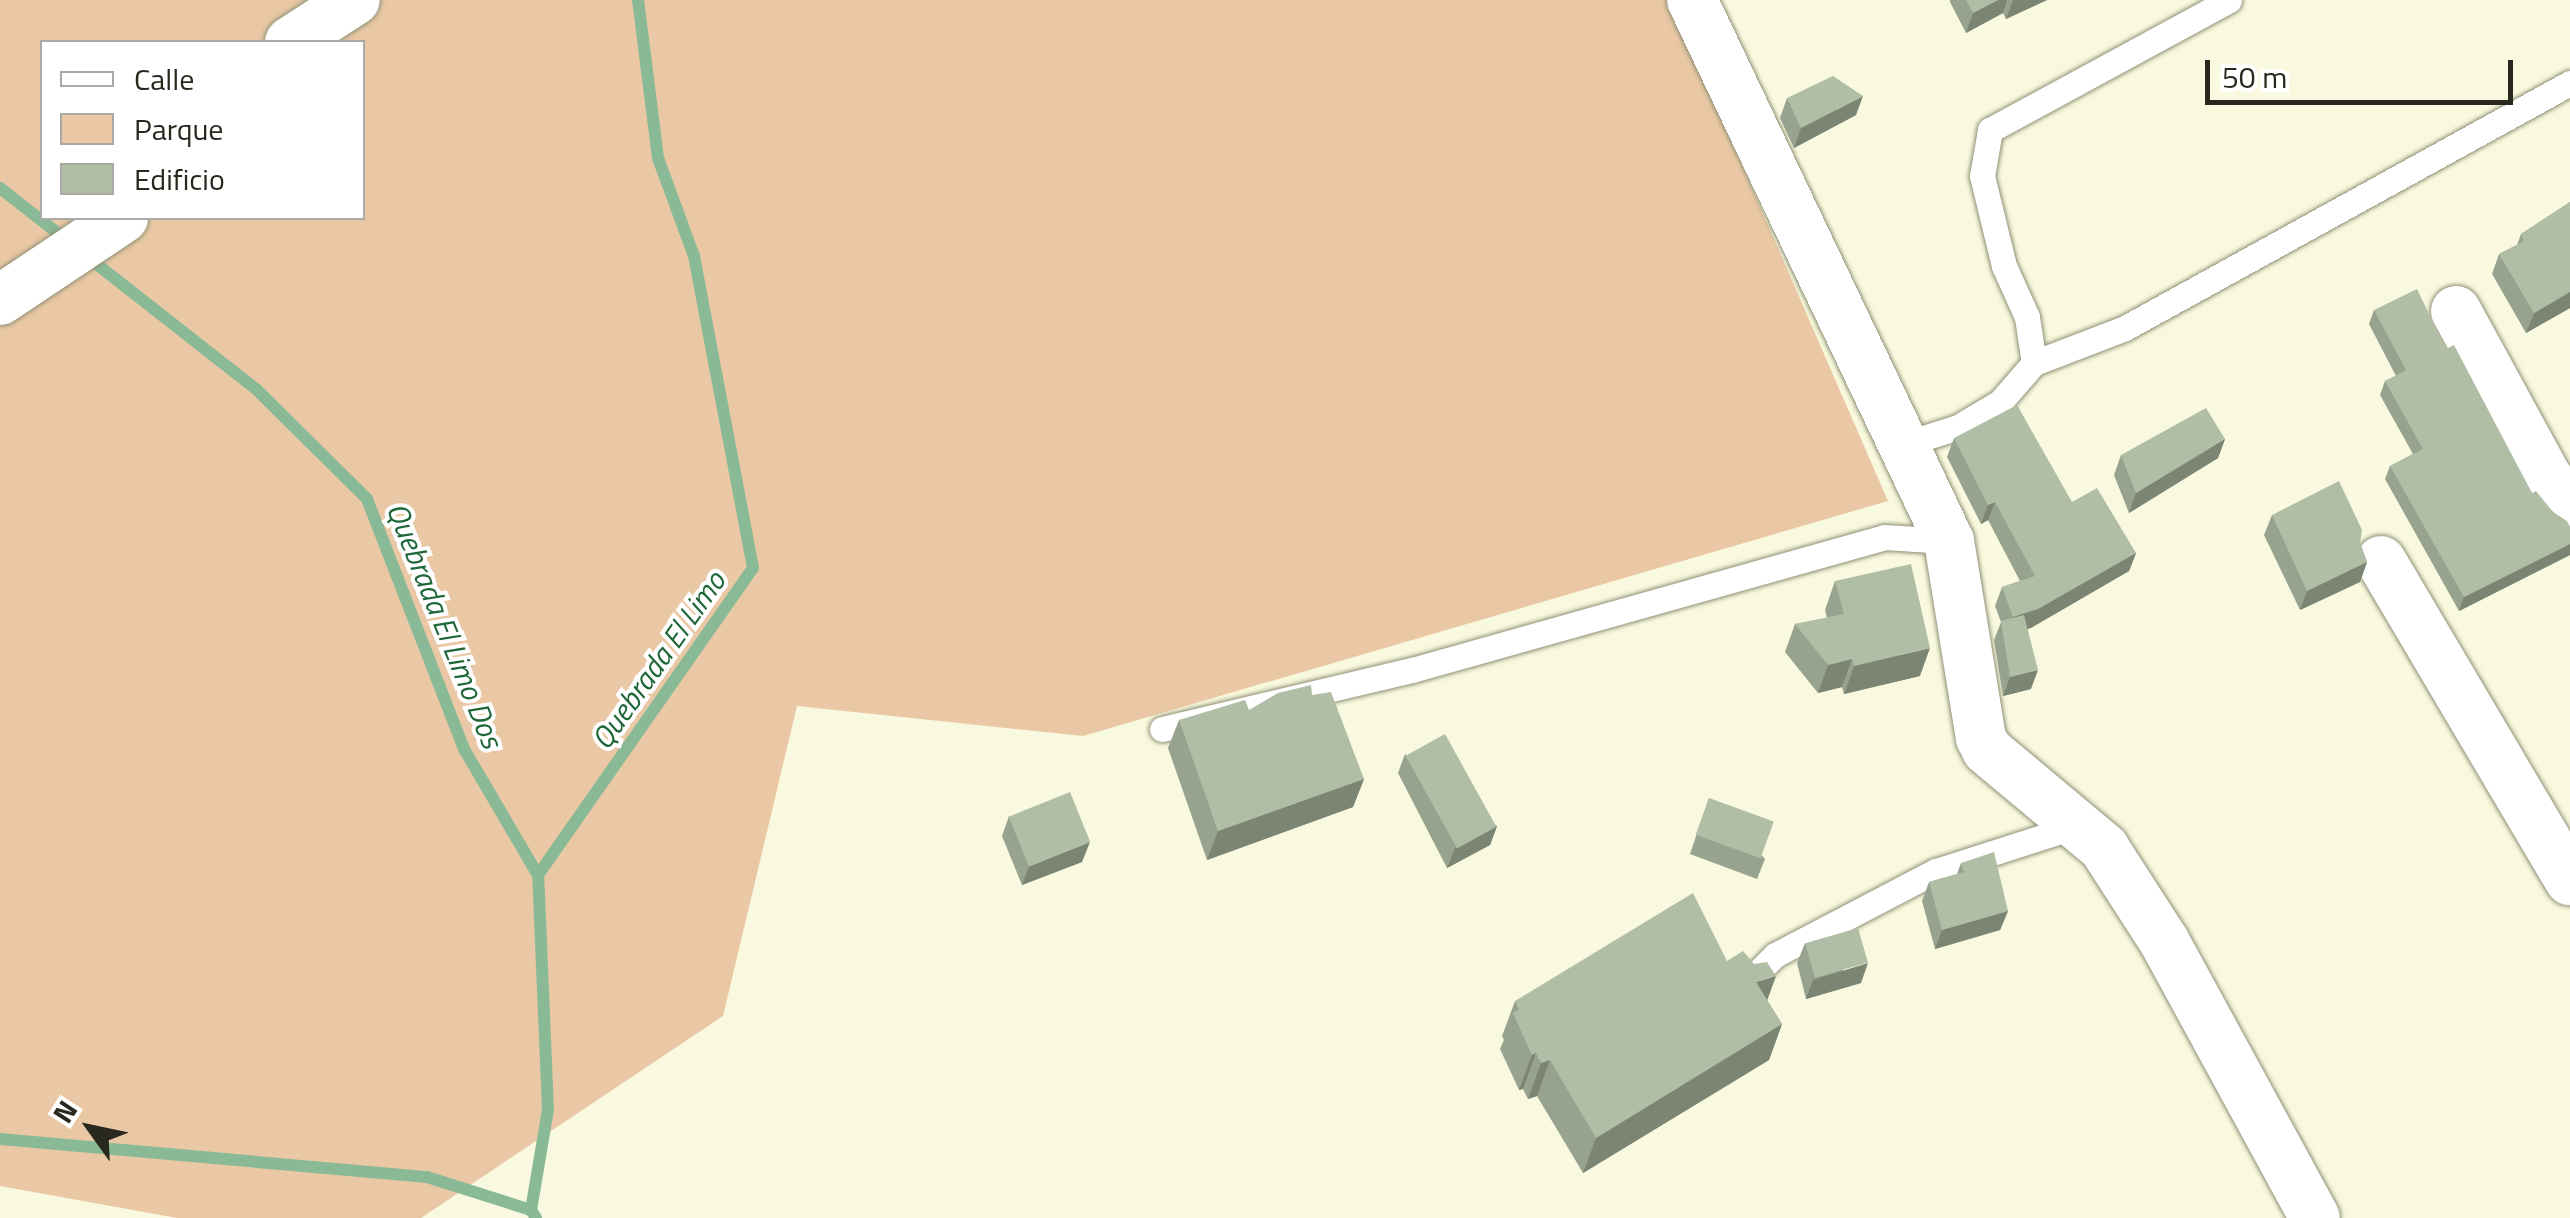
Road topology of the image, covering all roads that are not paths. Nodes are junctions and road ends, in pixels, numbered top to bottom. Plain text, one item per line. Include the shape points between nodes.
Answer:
1 (355, 0) edge
2 (1692, 0) edge
3 (2228, 0) edge
4 (293, 40) edge
5 (2570, 83) edge
6 (108, 227) edge
7 (0, 300) edge
8 (2456, 311) dead end
9 (2034, 364) junction
10 (1904, 444) junction
11 (2570, 508) edge
12 (1949, 541) junction
13 (2380, 560) dead end
14 (1162, 728) dead end
15 (2079, 825) junction
16 (2570, 880) edge
17 (1746, 984) edge
18 (2316, 1218) edge

1 - 4 street
2 - 10 street
3 - 9 lane via 1990,130 1982,176 2004,266 2027,317
5 - 9 lane via 2125,328
6 - 7 street
8 - 11 street
9 - 10 lane via 2000,402 1958,427
10 - 12 street
12 - 14 lane via 1884,536 1412,670
12 - 15 street via 1981,738 1999,764
13 - 16 street
15 - 17 lane via 1936,871 1774,954
15 - 18 street via 2104,848 2164,940

